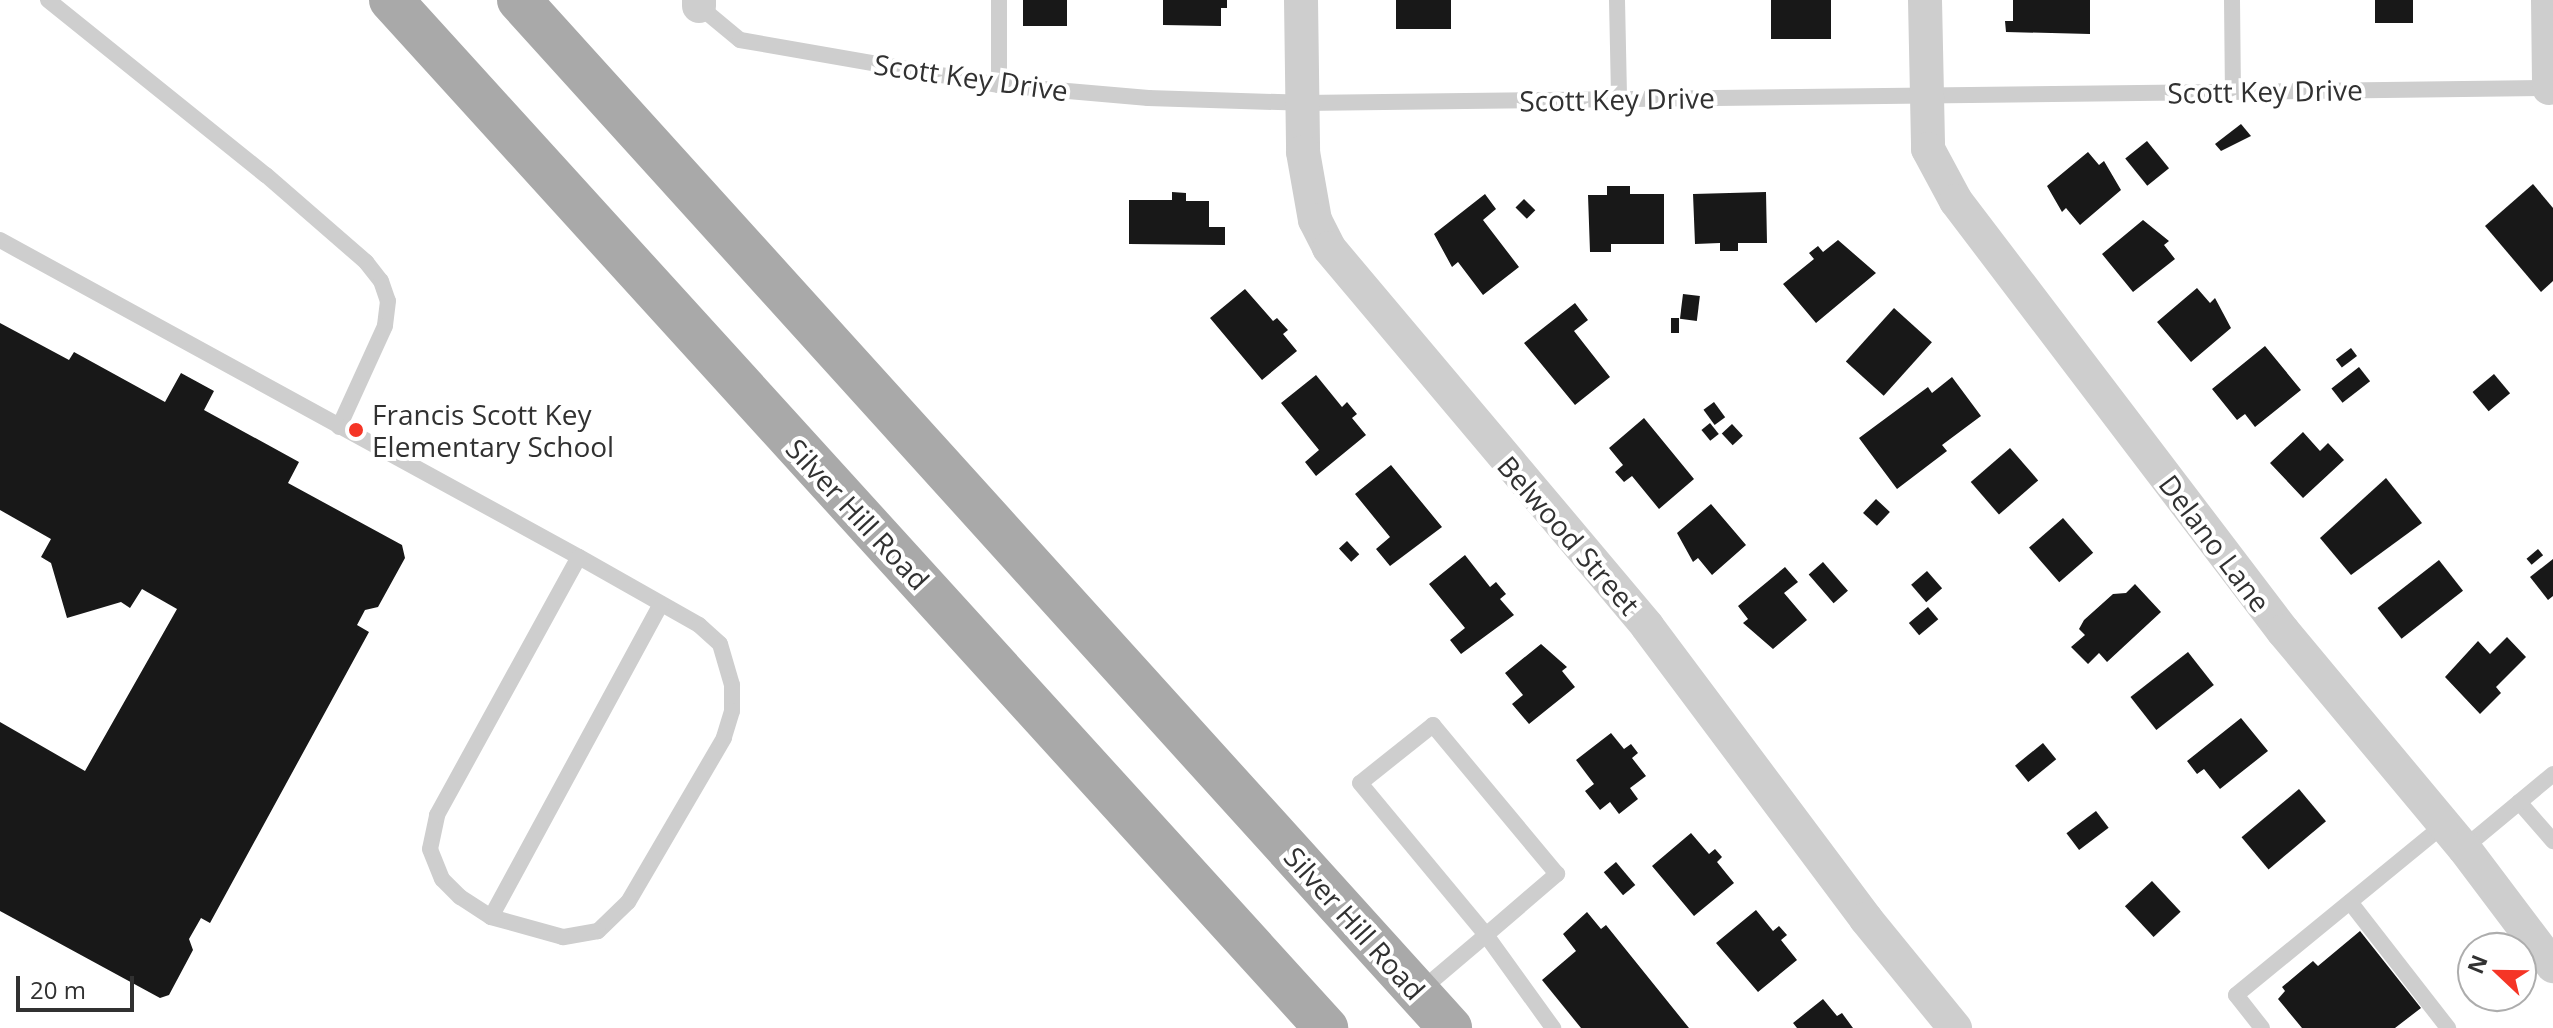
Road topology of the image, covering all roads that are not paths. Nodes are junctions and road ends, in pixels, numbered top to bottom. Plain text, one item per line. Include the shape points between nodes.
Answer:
1 (48, 0) edge
2 (391, 0) edge
3 (519, 0) edge
4 (999, 0) edge
5 (1301, 0) edge
6 (1617, 0) edge
7 (1925, 0) edge
8 (2232, 0) edge
9 (2548, 0) edge
10 (699, 3) edge
11 (999, 85) junction
12 (2551, 88) edge
13 (2233, 92) junction
14 (1926, 96) junction
15 (1619, 99) junction
16 (1303, 103) junction
17 (0, 240) edge
18 (339, 427) junction
19 (579, 557) junction
20 (661, 604) junction
21 (2553, 774) edge
22 (2519, 802) junction
23 (2454, 836) junction
24 (2553, 841) edge
25 (2350, 902) junction
26 (491, 917) junction
27 (1486, 935) junction
28 (2553, 966) edge
29 (1419, 992) junction
30 (1326, 1028) edge
31 (1450, 1028) edge
32 (1553, 1028) edge
33 (1955, 1028) edge
34 (2262, 1028) edge
35 (2448, 1028) edge

1 - 18 lane via 266,175 381,281 388,301 385,326
2 - 30 main road, Silver Hill Road
3 - 29 main road, Silver Hill Road
4 - 11 lane
5 - 16 street, Belwood Street
6 - 15 lane
7 - 14 street, Delano Lane
8 - 13 lane
9 - 12 street
10 - 11 lane, Scott Key Drive via 740,40
11 - 16 lane, Scott Key Drive via 1148,98
12 - 13 lane, Scott Key Drive
13 - 14 lane, Scott Key Drive
14 - 15 lane, Scott Key Drive
14 - 23 street, Delano Lane via 1928,149 1956,201 2283,631
15 - 16 lane, Scott Key Drive
16 - 33 street, Belwood Street via 1308,189 1329,248 1647,626 1866,919
17 - 18 lane
18 - 19 lane
19 - 20 lane
19 - 26 lane via 437,815 430,849 442,879
20 - 26 lane
20 - 26 lane via 720,644 732,685 724,738 628,902 598,931 563,937
21 - 22 lane
22 - 23 lane
22 - 24 lane
23 - 25 lane
23 - 28 street, Delano Lane
25 - 34 lane via 2236,995
25 - 35 lane
27 - 27 lane via 1557,874 1433,725 1360,783
27 - 29 lane
27 - 32 lane
29 - 31 main road, Silver Hill Road

